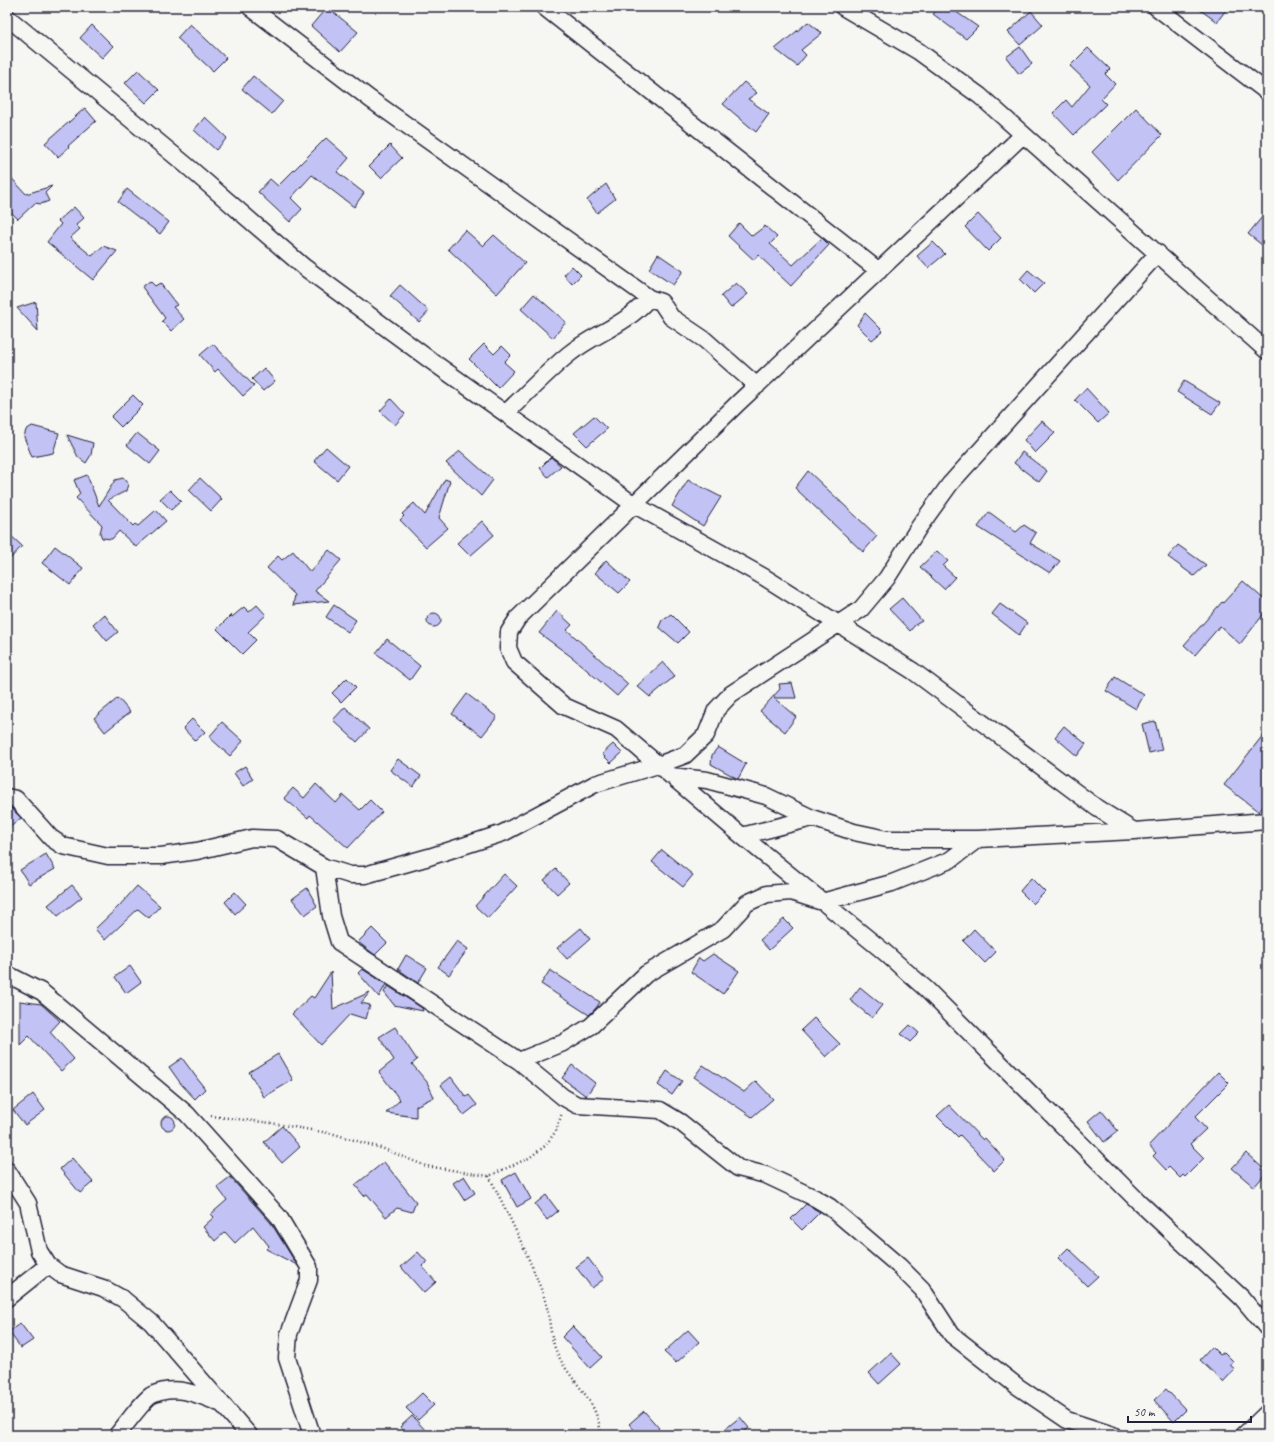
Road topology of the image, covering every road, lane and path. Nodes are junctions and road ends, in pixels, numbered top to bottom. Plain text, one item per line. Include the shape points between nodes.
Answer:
1 (16, 7) edge
2 (250, 7) edge
3 (544, 7) edge
4 (843, 7) edge
5 (1156, 7) edge
6 (7, 16) edge
7 (1267, 92) edge
8 (1023, 135) junction
9 (1158, 253) junction
10 (879, 270) junction
11 (649, 298) junction
12 (1267, 351) edge
13 (757, 386) junction
14 (506, 413) junction
15 (633, 504) junction
16 (841, 624) junction
17 (658, 765) junction
18 (671, 776) junction
19 (7, 797) edge
20 (812, 818) junction
21 (1267, 821) edge
22 (1134, 830) junction
23 (742, 836) junction
24 (978, 839) junction
25 (324, 868) junction
26 (822, 902) junction
27 (7, 974) edge
28 (519, 1061) junction
29 (563, 1097) junction
30 (187, 1114) junction
31 (7, 1170) edge
32 (489, 1176) junction
33 (48, 1265) junction
34 (7, 1298) edge
35 (1267, 1328) edge
36 (222, 1404) junction
37 (1267, 1413) edge
38 (117, 1435) edge
39 (249, 1435) edge
40 (312, 1435) edge
41 (601, 1435) edge
42 (1113, 1435) edge
43 (1244, 1435) edge

1 - 6 street
2 - 11 street via 370,99
3 - 10 street
4 - 8 street via 918,52 980,96
5 - 7 street
6 - 14 street via 304,267
8 - 9 street
8 - 10 street
9 - 12 street
9 - 16 street via 950,484 887,578 861,609
10 - 13 street
11 - 13 street via 661,302 671,318 705,340
11 - 14 street via 615,327 569,354
13 - 15 street
14 - 15 street
15 - 16 street via 764,577
15 - 17 street via 518,618 509,632 508,648 514,662 564,706 616,729
16 - 17 street via 731,694 716,710 706,735 685,755
16 - 22 street via 913,671 1097,808
17 - 18 street
17 - 25 street via 595,784 503,833 429,857 365,875 350,875
18 - 20 street via 707,780 766,796
18 - 23 street
19 - 25 street via 16,799 51,838 63,846 108,856 162,856 252,838 277,839
20 - 23 street
20 - 24 street via 854,832 887,839
21 - 22 street
22 - 24 street
23 - 26 street
24 - 26 street via 950,860 892,883
25 - 28 street via 331,916 339,942
26 - 28 street via 791,892 767,894 747,903 723,929 646,974 591,1026 563,1043
26 - 35 street via 926,989 1138,1201 1242,1298
27 - 30 street via 42,992
28 - 29 street
29 - 32 path via 562,1116 556,1131 545,1146 529,1158
29 - 42 street via 577,1105 660,1110 680,1122 738,1168 766,1176 830,1207 922,1289 952,1335 1017,1386 1067,1420
30 - 32 path via 271,1123 334,1134 384,1149 426,1166
30 - 40 street via 279,1217 309,1267 309,1280 289,1334 287,1358
31 - 33 street via 28,1203 39,1252
32 - 41 path via 544,1296 555,1348 572,1378 590,1400 600,1421
33 - 34 street
33 - 36 street via 60,1274 102,1288 123,1299 151,1322
36 - 38 street via 196,1393 170,1389 151,1395
36 - 39 street
37 - 43 street

